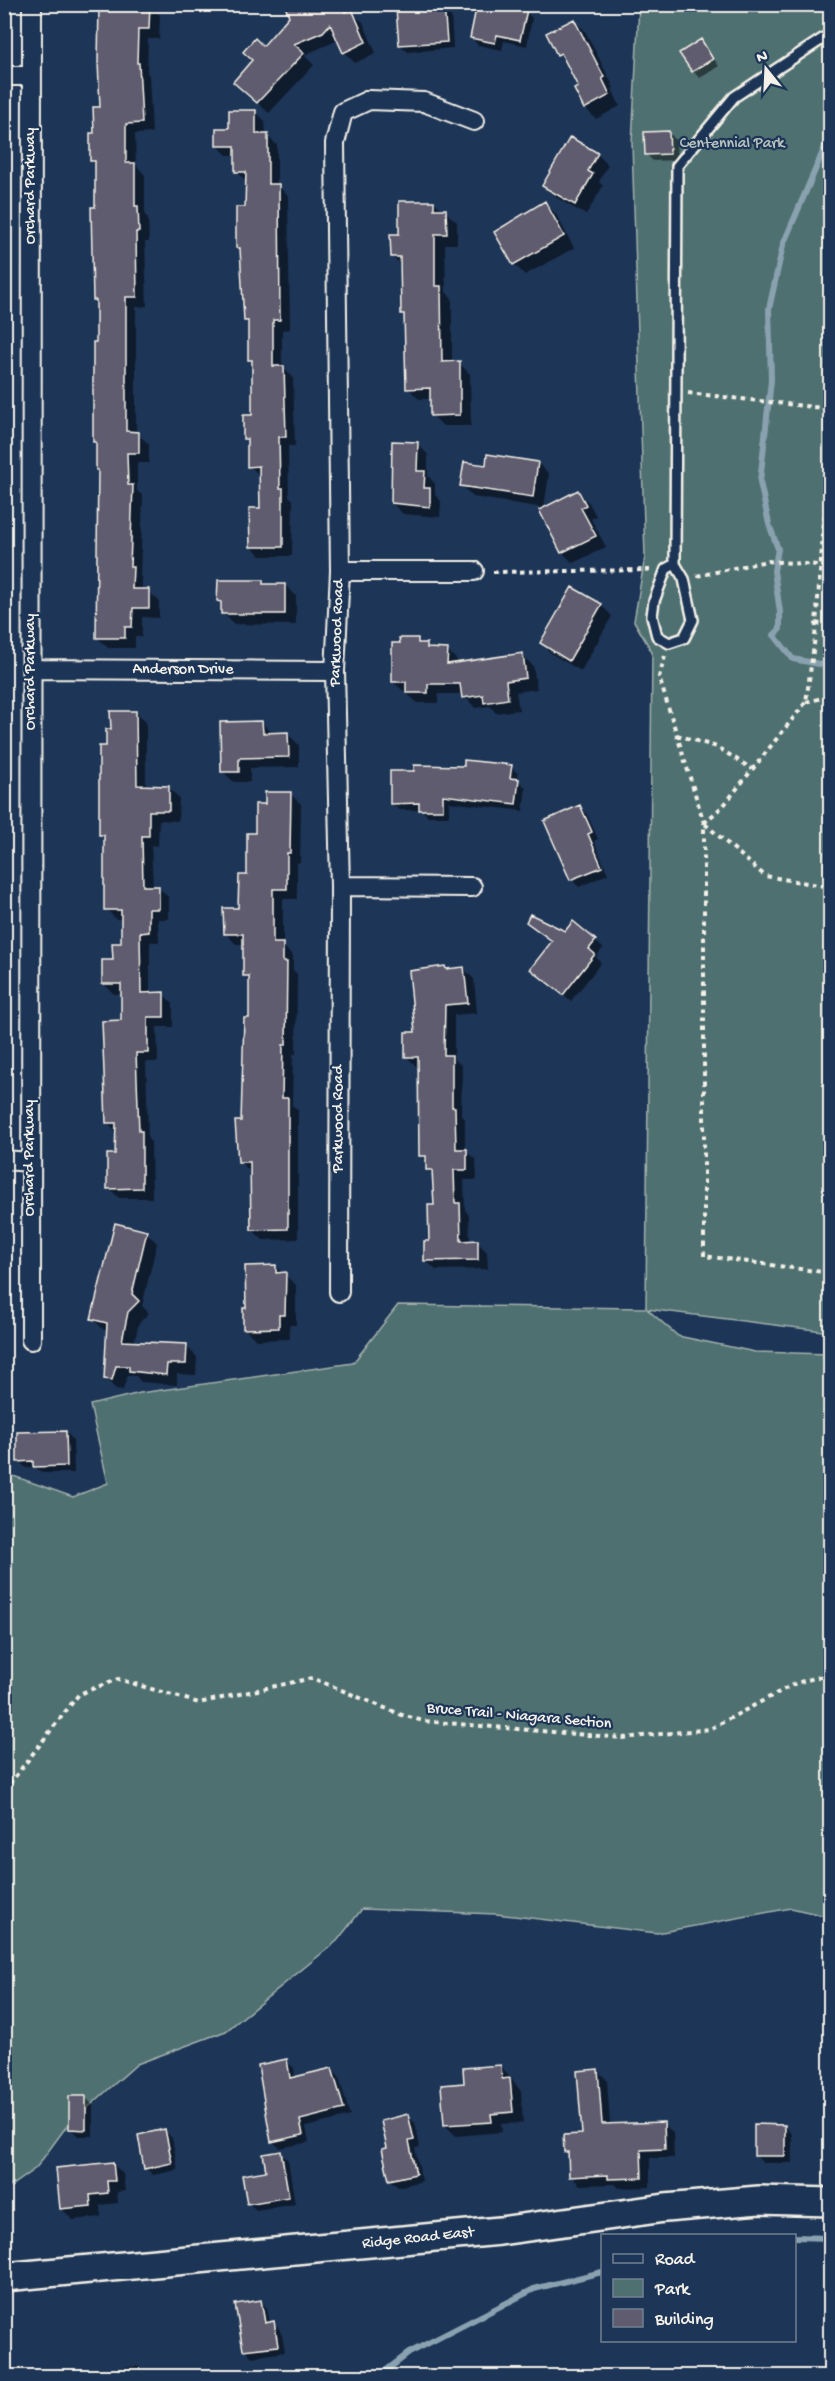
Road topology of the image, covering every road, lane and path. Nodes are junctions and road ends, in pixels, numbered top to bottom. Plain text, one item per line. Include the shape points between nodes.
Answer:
1 (32, 4) edge
2 (831, 34) edge
3 (4, 76) edge
4 (31, 76) junction
5 (474, 121) dead end
6 (695, 394) dead end
7 (831, 409) edge
8 (831, 446) edge
9 (829, 484) edge
10 (675, 564) junction
11 (820, 566) junction
12 (831, 566) edge
13 (659, 569) dead end
14 (340, 571) junction
15 (474, 571) joint
16 (684, 579) junction
17 (816, 623) junction
18 (831, 626) edge
19 (664, 663) dead end
20 (32, 669) junction
21 (335, 671) junction
22 (831, 696) edge
23 (806, 702) junction
24 (677, 735) junction
25 (753, 769) junction
26 (704, 823) junction
27 (340, 886) junction
28 (472, 886) dead end
29 (831, 886) edge
30 (4, 1160) edge
31 (30, 1162) junction
32 (831, 1273) edge
33 (339, 1292) dead end
34 (31, 1340) dead end
35 (831, 1674) edge
36 (4, 1791) edge
37 (831, 2202) edge
38 (4, 2277) edge

1 - 4 street, Orchard Parkway
2 - 10 lane via 734,97 677,166
3 - 4 street
4 - 20 street, Orchard Parkway
5 - 14 street, Parkwood Road via 424,102 369,99 343,112 335,143
6 - 7 path
8 - 9 path
9 - 11 path
10 - 16 lane
10 - 16 lane via 666,569 652,616 657,636 669,643 684,638 693,620
11 - 12 path
11 - 16 path via 767,561
11 - 17 path
13 - 15 path
14 - 15 street
14 - 21 street, Parkwood Road
17 - 18 path
17 - 23 path
19 - 24 path via 659,677
20 - 21 street, Anderson Drive
20 - 31 street, Orchard Parkway
21 - 27 street, Parkwood Road
22 - 23 path
23 - 25 path
24 - 25 path via 717,747
24 - 26 path
25 - 26 path
26 - 29 path via 765,876
26 - 32 path via 704,1256
27 - 28 street
27 - 33 street, Parkwood Road
30 - 31 street
31 - 34 street, Orchard Parkway
35 - 36 path, Bruce Trail - Niagara Section via 796,1683 710,1729 623,1738 423,1721 312,1678 200,1703 118,1679 79,1694
37 - 38 main road, Ridge Road East via 759,2200 665,2208 466,2235

